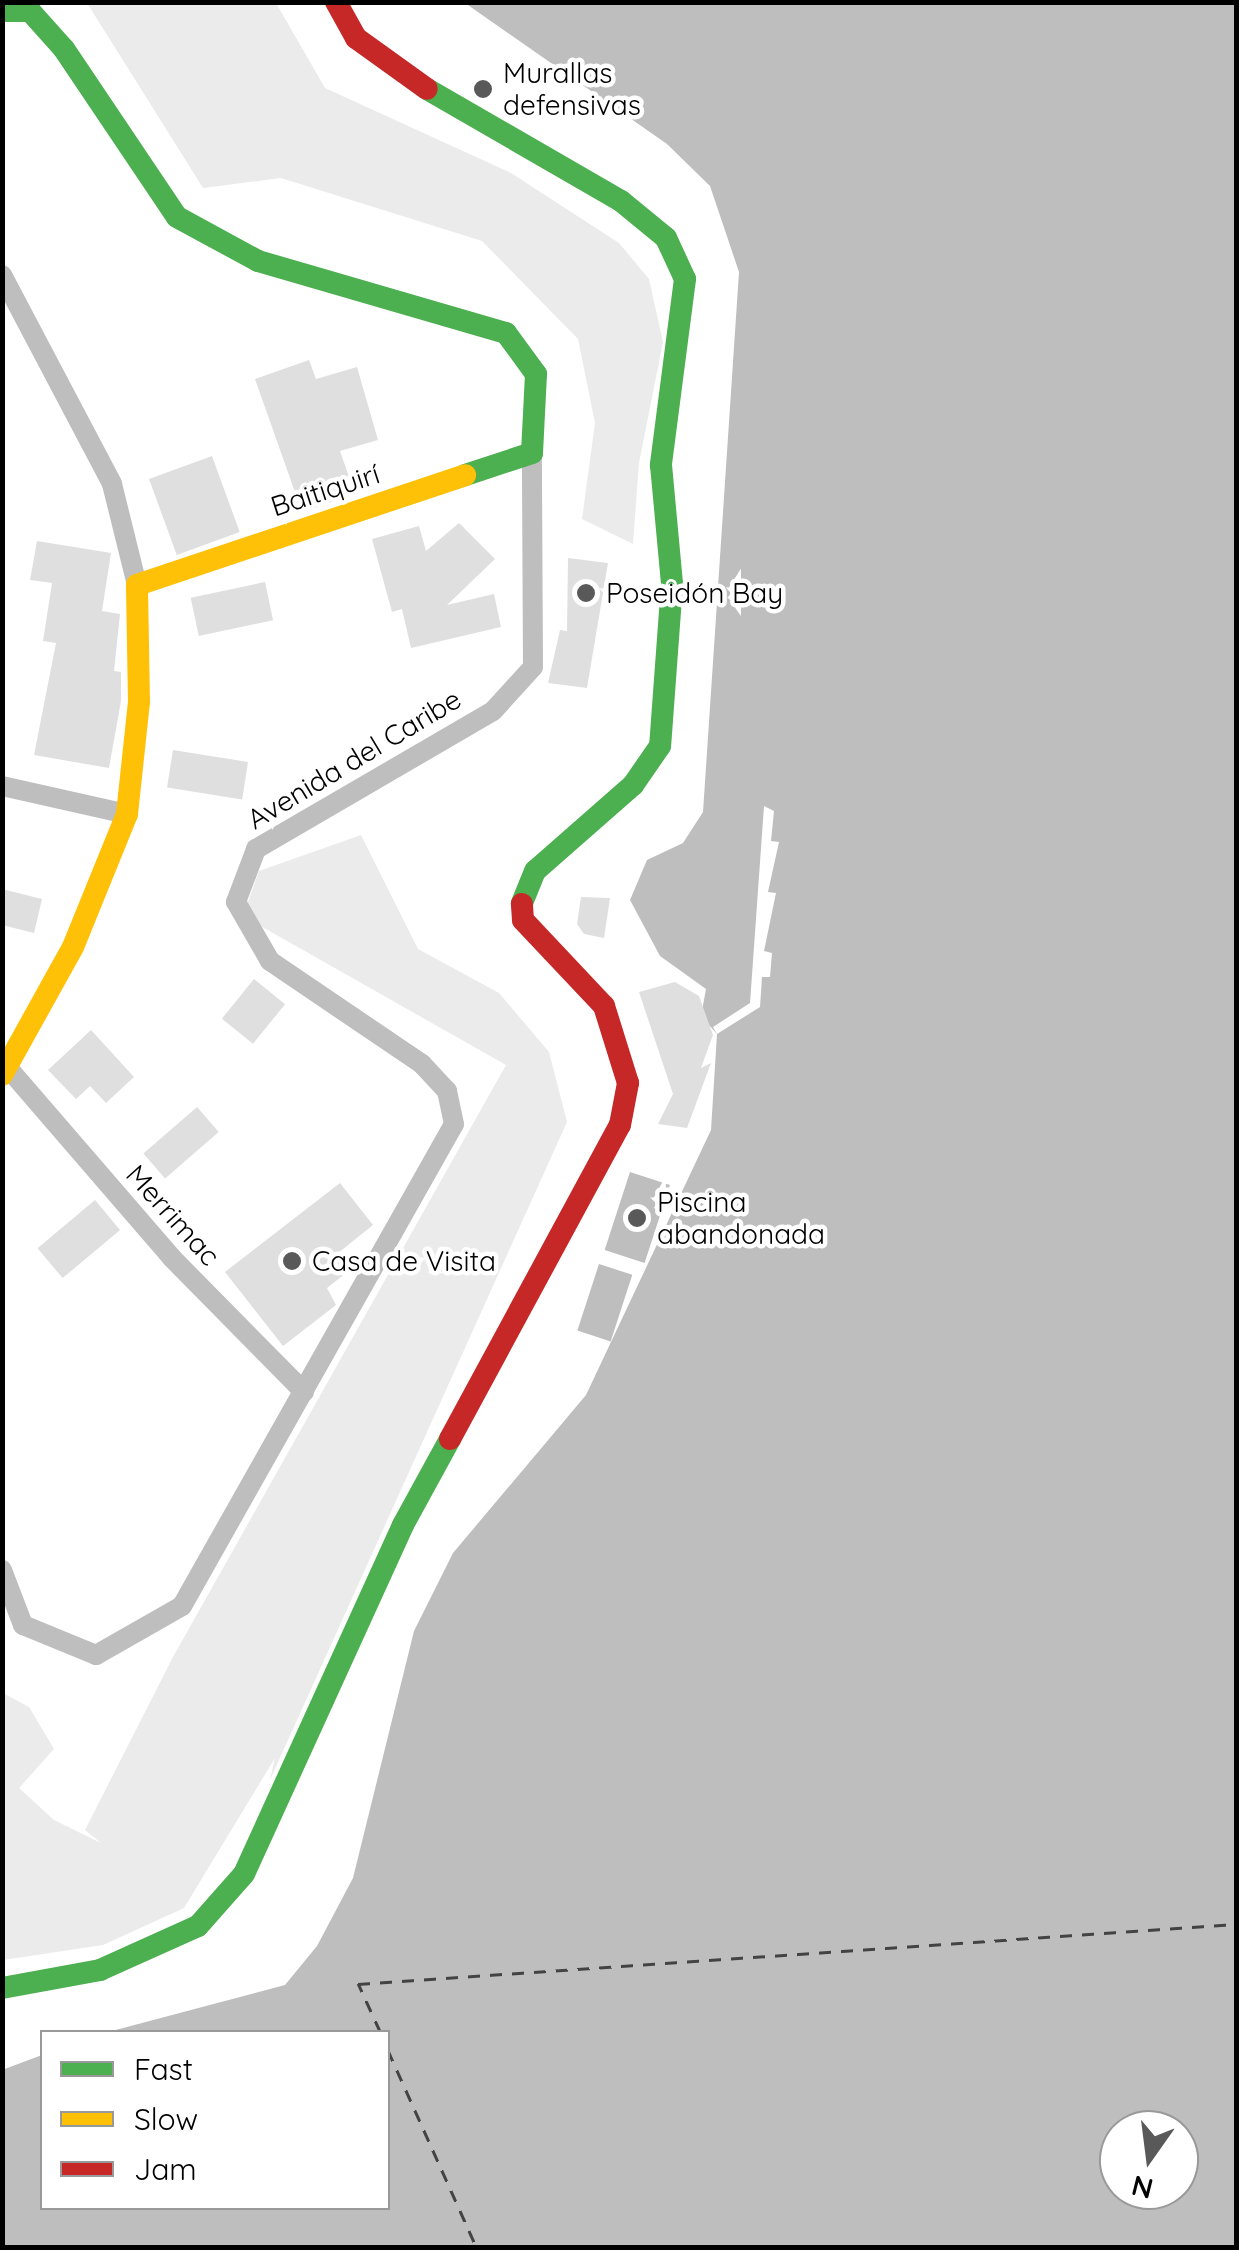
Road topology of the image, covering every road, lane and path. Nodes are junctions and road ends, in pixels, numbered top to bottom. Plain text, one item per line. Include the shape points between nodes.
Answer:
1 (336, 2) edge
2 (2, 10) edge
3 (2, 276) edge
4 (532, 453) junction
5 (137, 584) junction
6 (2, 786) edge
7 (127, 814) junction
8 (4, 1069) edge
9 (304, 1392) junction
10 (2, 1570) edge
11 (2, 1988) edge

1 - 11 main road via 356,38 467,117 621,201 666,238 686,279 661,465 672,584 660,746 633,785 535,871 522,898 523,920 604,1006 628,1083 620,1125 403,1525 244,1874 198,1926 100,1970
2 - 4 main road, Avenida del Caribe via 30,11 64,49 177,217 258,262 506,333 536,374
3 - 5 street via 112,484
4 - 5 main road, Baitiquirí
4 - 9 street, Avenida del Caribe via 532,667 493,711 256,849 236,902 270,961 422,1064 448,1091 454,1124
5 - 7 main road via 139,702
6 - 7 street
7 - 8 main road via 72,947
8 - 9 street, Merrimac via 172,1258
9 - 10 street, Avenida del Caribe via 182,1606 96,1655 23,1625

